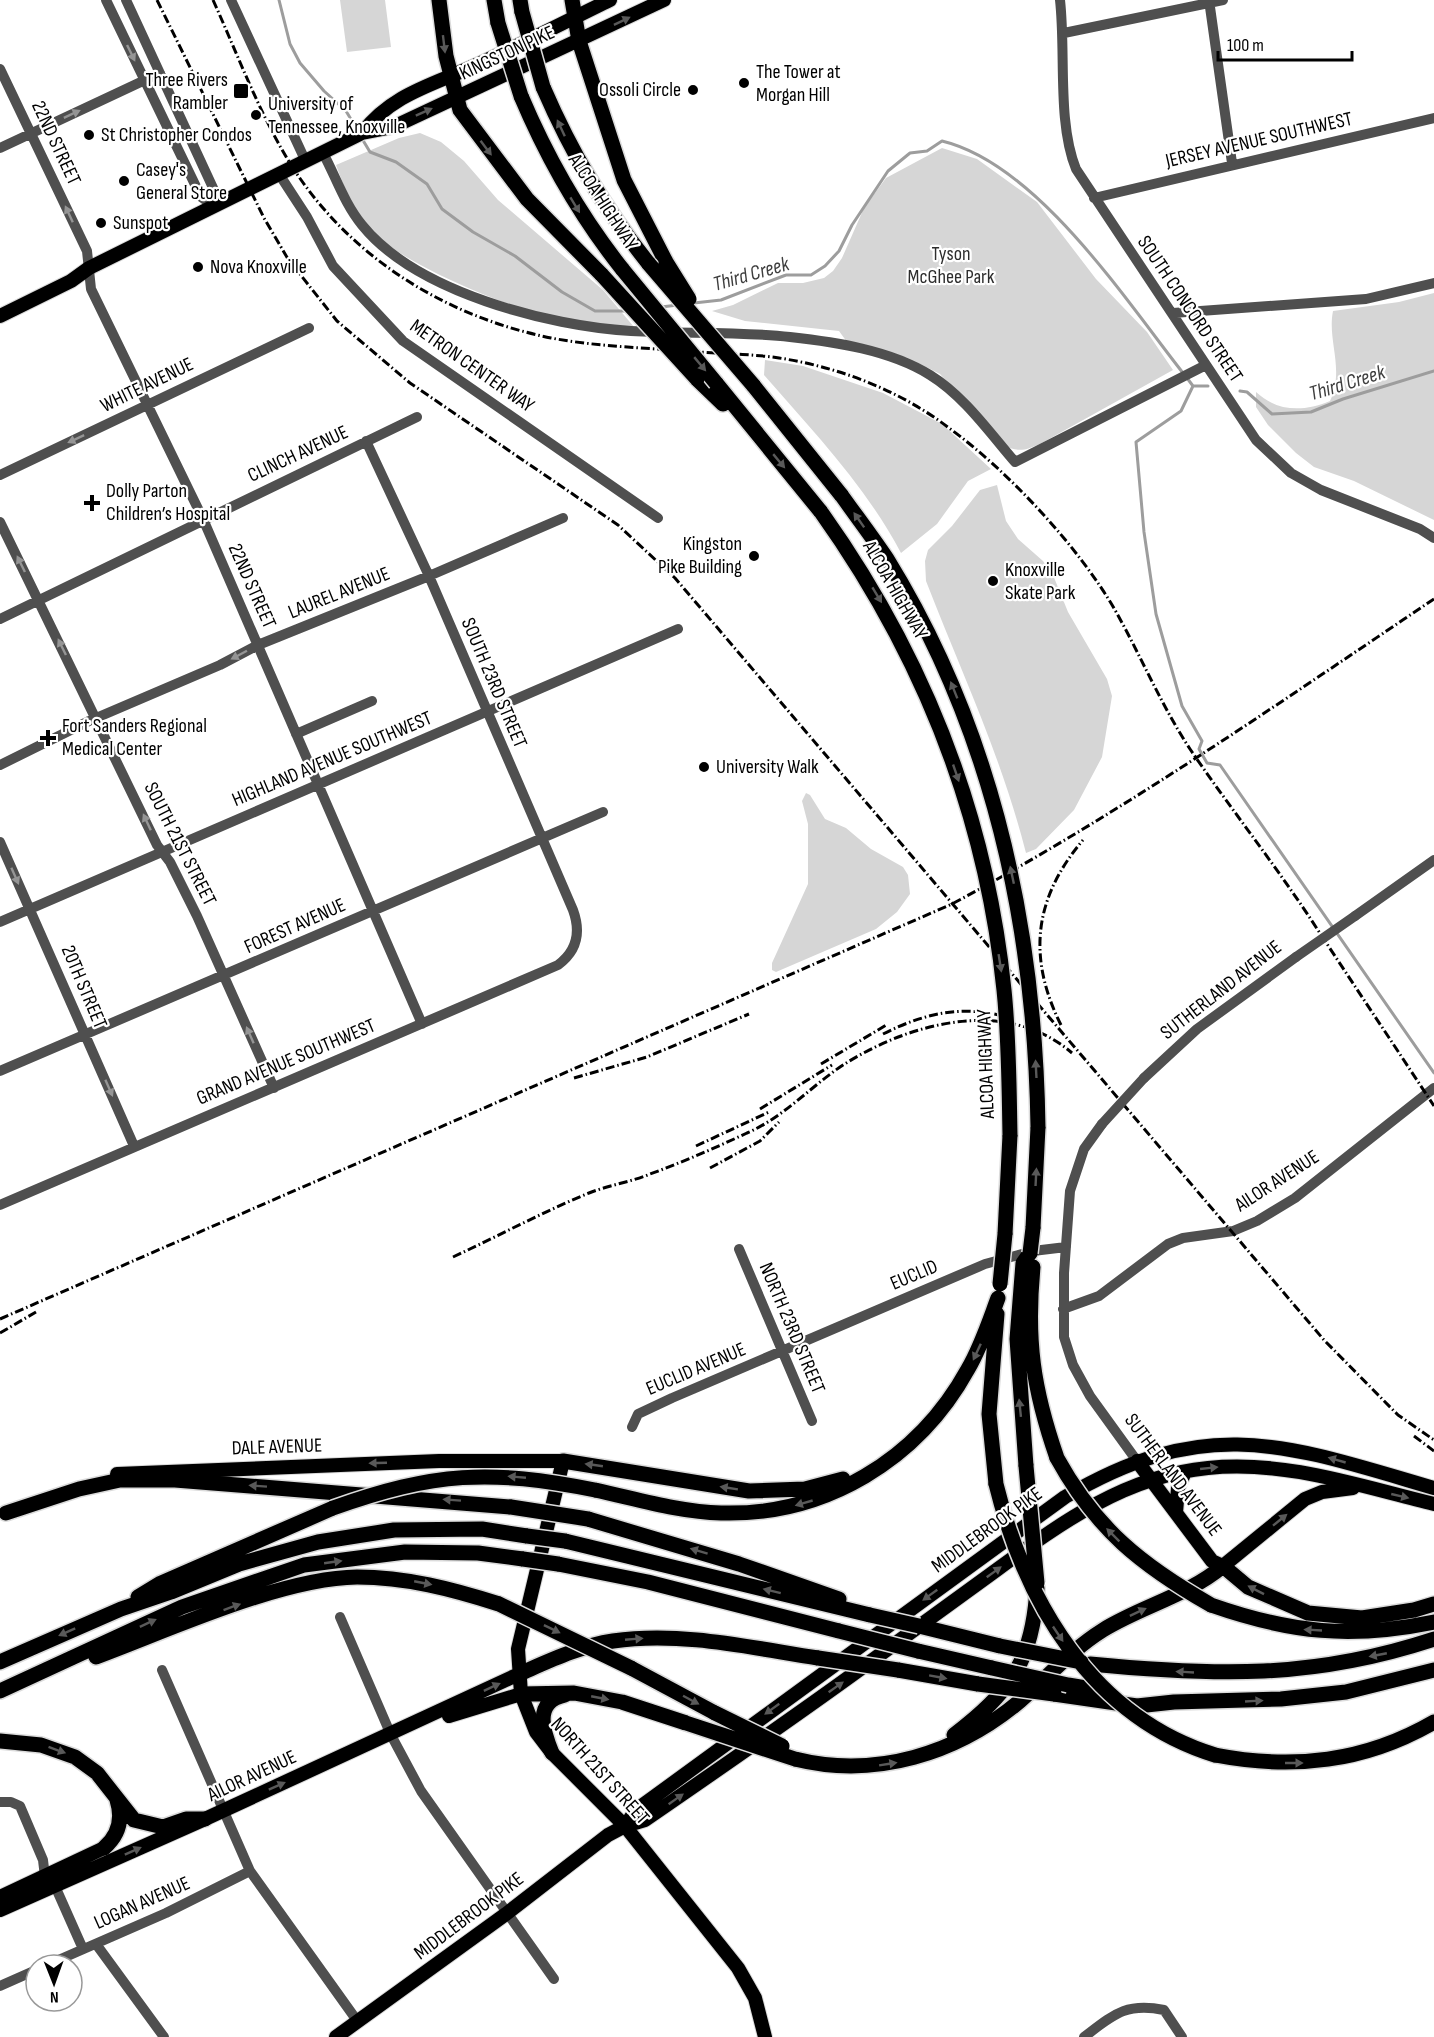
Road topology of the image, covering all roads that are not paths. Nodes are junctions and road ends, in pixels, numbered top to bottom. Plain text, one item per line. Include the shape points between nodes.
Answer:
1 (106, 0) edge
2 (126, 0) edge
3 (231, 0) edge
4 (439, 0) edge
5 (494, 0) edge
6 (572, 0) edge
7 (610, 0) edge
8 (664, 0) edge
9 (1060, 0) edge
10 (1223, 0) edge
11 (1210, 1) edge
12 (521, 6) edge
13 (575, 17) junction
14 (1064, 33) junction
15 (579, 41) junction
16 (0, 69) edge
17 (160, 72) junction
18 (450, 75) junction
19 (144, 80) junction
20 (456, 98) junction
21 (1434, 118) edge
22 (31, 133) junction
23 (363, 133) junction
24 (0, 148) edge
25 (323, 153) junction
26 (306, 162) junction
27 (1232, 163) junction
28 (279, 174) junction
29 (1094, 198) junction
30 (214, 206) junction
31 (89, 268) junction
32 (1434, 283) edge
33 (0, 306) edge
34 (1173, 313) junction
35 (0, 316) edge
36 (309, 327) dead end
37 (715, 340) junction
38 (1206, 365) junction
39 (148, 405) junction
40 (417, 417) dead end
41 (757, 435) junction
42 (366, 441) junction
43 (0, 475) edge
44 (563, 518) dead end
45 (658, 518) dead end
46 (203, 519) junction
47 (0, 522) edge
48 (1434, 538) edge
49 (429, 576) junction
50 (39, 599) junction
51 (0, 619) edge
52 (678, 629) dead end
53 (258, 645) junction
54 (372, 701) dead end
55 (487, 713) junction
56 (97, 718) junction
57 (296, 734) junction
58 (0, 765) edge
59 (319, 784) junction
60 (603, 812) dead end
61 (542, 838) junction
62 (0, 842) edge
63 (163, 852) junction
64 (1434, 860) edge
65 (30, 909) junction
66 (373, 910) junction
67 (0, 922) edge
68 (576, 942) joint
69 (225, 976) junction
70 (422, 1024) junction
71 (85, 1035) junction
72 (0, 1071) edge
73 (274, 1088) junction
74 (1434, 1088) edge
75 (134, 1146) junction
76 (0, 1205) edge
77 (1066, 1247) junction
78 (739, 1249) dead end
79 (1027, 1279) junction
80 (999, 1291) junction
81 (1063, 1309) junction
82 (782, 1353) junction
83 (812, 1420) dead end
84 (632, 1427) dead end
85 (563, 1461) junction
86 (1137, 1461) junction
87 (888, 1462) junction
88 (1185, 1472) junction
89 (1378, 1472) junction
90 (1310, 1473) junction
91 (1152, 1479) junction
92 (1364, 1487) junction
93 (1434, 1488) edge
94 (1434, 1504) edge
95 (1176, 1513) junction
96 (3, 1514) edge
97 (1223, 1566) junction
98 (1434, 1604) edge
99 (121, 1609) junction
100 (872, 1613) junction
101 (340, 1617) dead end
102 (1434, 1622) edge
103 (1434, 1639) edge
104 (0, 1662) edge
105 (162, 1670) dead end
106 (1434, 1670) edge
107 (519, 1674) junction
108 (0, 1692) edge
109 (574, 1693) junction
110 (521, 1694) junction
111 (1174, 1702) junction
112 (1434, 1722) edge
113 (396, 1732) junction
114 (0, 1740) edge
115 (936, 1751) junction
116 (552, 1753) junction
117 (798, 1756) junction
118 (115, 1795) junction
119 (6, 1802) edge
120 (224, 1810) junction
121 (205, 1819) junction
122 (625, 1826) junction
123 (104, 1848) joint
124 (250, 1871) junction
125 (50, 1881) junction
126 (0, 1897) edge
127 (0, 1910) edge
128 (506, 1914) junction
129 (96, 1944) junction
130 (83, 1950) junction
131 (76, 1953) edge
132 (24, 1975) edge
133 (554, 1979) dead end
134 (0, 1986) edge
135 (358, 2022) junction
136 (164, 2037) edge
137 (336, 2037) edge
138 (765, 2037) edge
139 (1084, 2037) edge
140 (1182, 2037) edge

1 -> 19 street
2 - 17 street
3 - 26 street
4 -> 18 highway
5 -> 41 highway, ALCOA HIGHWAY, bridge via 521,96 579,212
6 - 13 highway
7 - 13 main road, KINGSTON PIKE
15 -> 8 main road, KINGSTON PIKE
9 - 14 street, SOUTH CONCORD STREET
10 - 11 street
11 - 14 street
11 - 27 street
37 -> 12 highway, ALCOA HIGHWAY, bridge via 607,211 588,179 543,87
13 - 15 highway
13 - 18 main road, KINGSTON PIKE
14 - 29 street, SOUTH CONCORD STREET via 1066,138 1076,169
15 - 20 main road, KINGSTON PIKE
15 - 37 highway, bridge via 624,180 666,262
16 - 22 street, 22ND STREET
17 - 19 street
17 - 30 street via 214,190
18 - 20 highway
18 - 23 main road, KINGSTON PIKE via 378,112
22 -> 19 street
19 - 30 street via 201,197
23 -> 20 main road, KINGSTON PIKE via 393,127
20 -> 41 highway, bridge via 470,127 527,199 697,379
21 - 27 street, JERSEY AVENUE SOUTHWEST
22 - 24 street
31 -> 22 street, 22ND STREET via 87,251
23 - 25 main road, KINGSTON PIKE
25 - 26 main road, KINGSTON PIKE
25 - 38 street via 362,225 406,262 441,282 489,303 560,321 630,331 756,333 819,340 897,359 929,374 954,392 1015,462
26 - 28 main road, KINGSTON PIKE
27 - 29 street, JERSEY AVENUE SOUTHWEST
28 - 30 main road, KINGSTON PIKE
28 - 45 street, METRON CENTER WAY via 333,266 403,341
29 - 34 street, SOUTH CONCORD STREET
30 - 31 main road, KINGSTON PIKE
31 - 33 main road via 67,273
31 - 35 main road
31 - 39 street, 22ND STREET via 91,289
32 - 34 street via 1366,298
34 - 38 street, SOUTH CONCORD STREET
36 - 39 street, WHITE AVENUE
79 -> 37 highway, ALCOA HIGHWAY, bridge via 1023,1263 1030,1253 1033,1228 1037,1075 1021,916 994,800 946,670 886,558 842,496
38 - 48 street, SOUTH CONCORD STREET via 1256,440 1291,473 1321,490
39 -> 43 street, WHITE AVENUE
39 - 46 street, 22ND STREET
40 - 42 street, CLINCH AVENUE
41 -> 80 highway, ALCOA HIGHWAY, bridge via 852,555 904,644 960,782 982,868 1004,988 1009,1050 1010,1135
42 - 46 street, CLINCH AVENUE
42 - 49 street, SOUTH 23RD STREET
44 - 49 street, LAUREL AVENUE
46 - 50 street, CLINCH AVENUE
46 - 53 street, 22ND STREET
50 -> 47 street, SOUTH 21ST STREET
49 - 53 street, LAUREL AVENUE
49 - 55 street, SOUTH 23RD STREET
50 - 51 street, CLINCH AVENUE
56 -> 50 street, SOUTH 21ST STREET
52 - 55 street, HIGHLAND AVENUE SOUTHWEST
53 -> 56 street, LAUREL AVENUE
53 - 57 street, 22ND STREET
54 - 57 street
55 - 59 street, HIGHLAND AVENUE SOUTHWEST
55 - 61 street, SOUTH 23RD STREET
56 - 58 street, LAUREL AVENUE
63 -> 56 street, SOUTH 21ST STREET
57 - 59 street, 22ND STREET
59 - 63 street, HIGHLAND AVENUE SOUTHWEST
59 - 66 street, 22ND STREET
60 - 61 street, FOREST AVENUE
61 - 66 street, FOREST AVENUE
61 - 68 street, SOUTH 23RD STREET via 577,922
62 -> 65 street, 20TH STREET
63 - 65 street, HIGHLAND AVENUE SOUTHWEST
63 - 69 street, SOUTH 21ST STREET
64 - 77 street, SUTHERLAND AVENUE, bridge via 1197,1029 1144,1078 1084,1149 1073,1179
65 - 67 street, HIGHLAND AVENUE SOUTHWEST
65 - 71 street, 20TH STREET
66 - 69 street, FOREST AVENUE
66 - 70 street, 22ND STREET
68 - 70 street, GRAND AVENUE SOUTHWEST via 573,951 558,965
69 - 71 street, FOREST AVENUE
73 -> 69 street, SOUTH 21ST STREET
70 - 73 street, GRAND AVENUE SOUTHWEST
71 - 72 street, FOREST AVENUE
71 -> 75 street, 20TH STREET
73 - 75 street, GRAND AVENUE SOUTHWEST
74 - 81 street, AILOR AVENUE via 1295,1198 1257,1221 1233,1231 1190,1235 1168,1244 1099,1296
75 - 76 street, GRAND AVENUE SOUTHWEST
77 - 81 street, SUTHERLAND AVENUE
77 - 82 street, EUCLID via 997,1260
78 - 82 street, NORTH 23RD STREET
102 -> 79 highway, bridge via 1358,1633 1296,1629 1255,1620 1211,1605 1166,1579 1125,1548 1077,1493 1057,1458 1034,1380
115 -> 79 highway, bridge via 989,1709 1009,1684 1020,1665 1032,1627 1037,1582 1017,1339
80 -> 87 highway via 969,1369 933,1422
80 -> 112 highway, ALCOA HIGHWAY, bridge via 989,1414 996,1484 1005,1520 1029,1583 1069,1650 1113,1697 1144,1722 1185,1743 1215,1755 1272,1763 1329,1761 1381,1747
81 - 86 street, SUTHERLAND AVENUE via 1064,1337 1073,1365 1090,1396
82 - 83 street, NORTH 23RD STREET
82 - 84 street, EUCLID AVENUE via 638,1413
87 -> 85 highway via 828,1484 775,1491 725,1487
85 -> 96 main road, DALE AVENUE via 439,1461 118,1474 64,1487
85 - 107 main road, NORTH 21ST STREET via 522,1627
89 -> 86 main road, MIDDLEBROOK PIKE via 1305,1451 1230,1443 1185,1448
86 - 91 main road, SUTHERLAND AVENUE
86 -> 122 main road, MIDDLEBROOK PIKE via 1102,1475 1065,1497 645,1803
87 -> 99 highway, bridge via 847,1487 809,1502 750,1513 693,1510 543,1480 469,1475 405,1484 333,1508 162,1582
88 -> 90 main road, MIDDLEBROOK PIKE via 1237,1466
88 - 91 main road, MIDDLEBROOK PIKE
88 - 95 main road via 1178,1488
89 - 90 main road via 1368,1479 1332,1471
89 - 93 main road, MIDDLEBROOK PIKE
90 - 92 main road, MIDDLEBROOK PIKE
91 - 95 main road, SUTHERLAND AVENUE
122 -> 91 main road, MIDDLEBROOK PIKE via 645,1820 1056,1526 1108,1495
92 -> 94 main road, MIDDLEBROOK PIKE
97 -> 92 main road via 1305,1500 1322,1492
95 - 97 main road, SUTHERLAND AVENUE via 1212,1561
100 -> 96 highway, bridge via 739,1564 588,1520 511,1507 175,1480 120,1480
98 -> 97 highway via 1362,1618 1308,1613 1248,1587
115 -> 97 highway via 965,1739 1018,1702 1073,1651 1104,1630 1201,1584
100 -> 99 highway, bridge via 566,1542 482,1529 394,1530 318,1542 239,1564
99 -> 104 highway
103 -> 100 highway, bridge via 1395,1652 1301,1670 1228,1674 1090,1664
101 - 113 street
105 - 120 street
111 -> 106 highway via 1249,1701 1346,1692
107 - 110 main road, NORTH 21ST STREET
107 -> 111 highway, bridge via 602,1644 654,1637 1137,1706
113 -> 107 main road, AILOR AVENUE
108 -> 111 highway, bridge via 182,1607 304,1565 405,1552 478,1553 558,1564 648,1582 992,1668
108 -> 117 highway, bridge via 253,1599 315,1582 355,1577 407,1580 499,1604
109 - 110 highway
109 - 116 highway via 558,1696 542,1715
109 -> 117 highway, bridge via 622,1702
110 - 113 main road
110 - 116 main road, NORTH 21ST STREET via 536,1732
120 -> 113 main road, AILOR AVENUE
113 - 128 street via 421,1791
114 -> 118 highway via 41,1744 75,1757 97,1773
117 -> 115 highway via 823,1765 884,1765
116 - 122 main road, NORTH 21ST STREET
118 - 121 highway via 134,1820 154,1827
118 - 123 highway via 120,1823 114,1839
119 - 125 street via 20,1806
120 - 121 main road, AILOR AVENUE
120 - 124 street
125 -> 121 main road, AILOR AVENUE
122 - 128 main road, MIDDLEBROOK PIKE
122 - 138 main road, NORTH 21ST STREET via 738,1968 755,1998
123 - 125 main road, AILOR AVENUE
124 - 129 street, LOGAN AVENUE
124 - 135 street
125 - 126 main road, AILOR AVENUE
125 - 127 main road, AILOR AVENUE
125 - 130 street
128 - 133 street
128 - 135 main road, MIDDLEBROOK PIKE
129 - 130 street, LOGAN AVENUE
129 - 136 street
130 - 131 street, LOGAN AVENUE
132 - 134 street
135 - 137 main road, MIDDLEBROOK PIKE
139 - 140 street via 1115,2014 1134,2007 1164,2010

